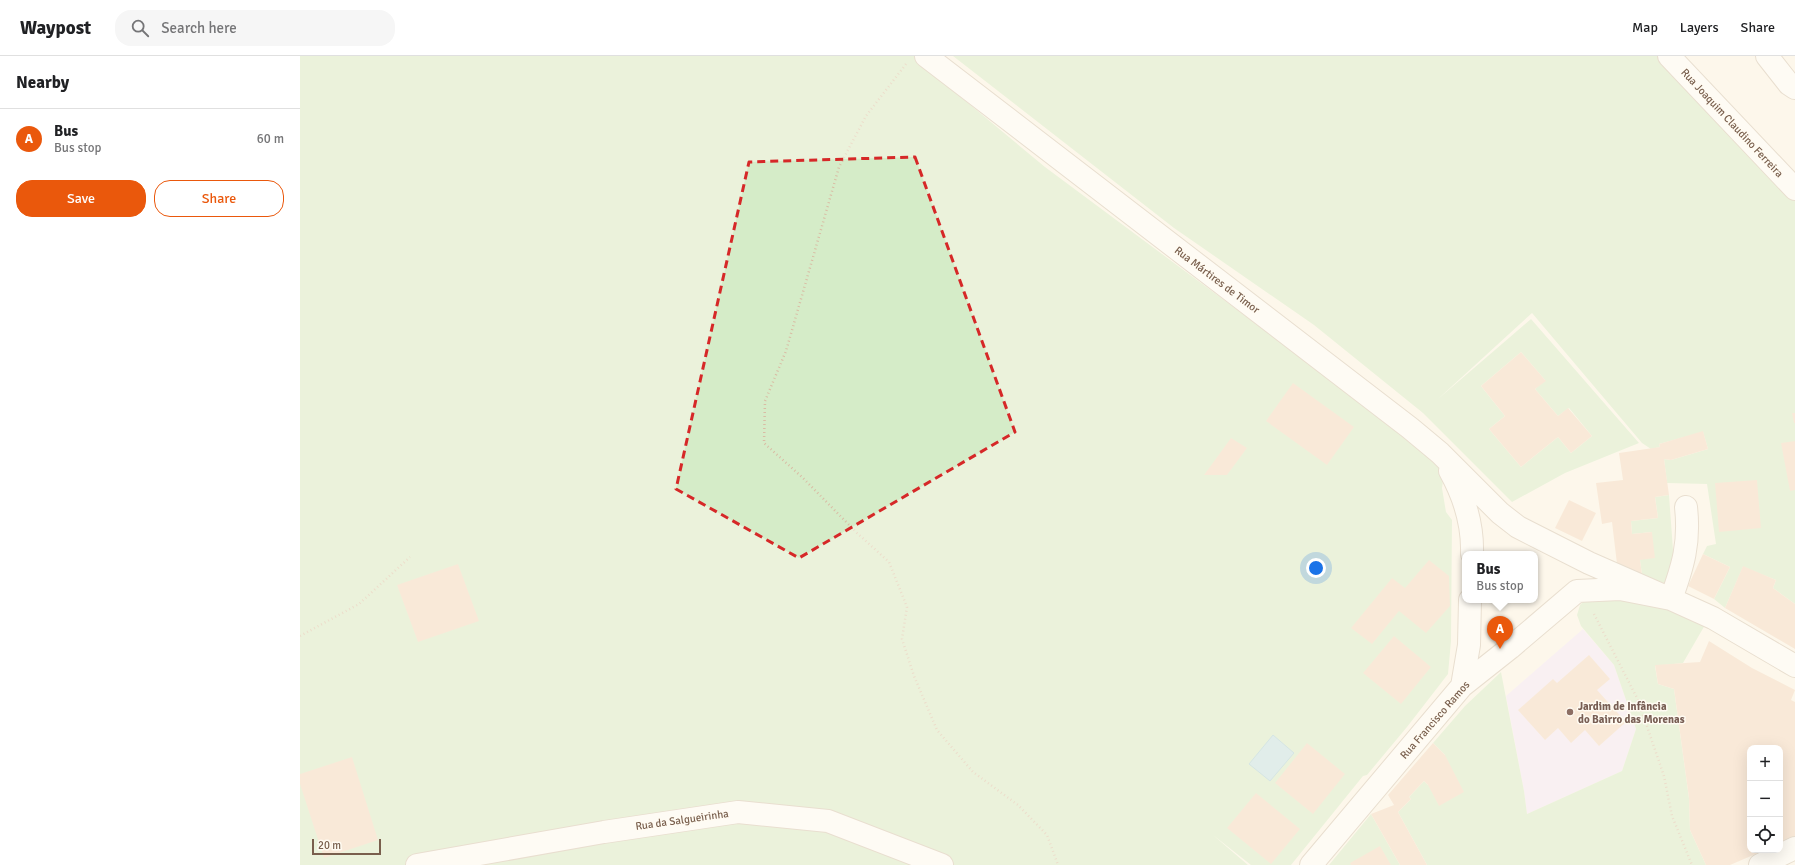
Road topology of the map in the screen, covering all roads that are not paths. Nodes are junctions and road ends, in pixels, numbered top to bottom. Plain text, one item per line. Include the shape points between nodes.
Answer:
1 (1669, 56) edge
2 (1767, 56) edge
3 (916, 59) edge
4 (1795, 88) edge
5 (1795, 189) edge
6 (1440, 453) junction
7 (1686, 507) dead end
8 (1500, 513) joint
9 (1472, 551) edge
10 (1671, 599) junction
11 (1470, 603) edge
12 (1795, 666) edge
13 (1462, 686) junction
14 (1795, 848) edge
15 (417, 865) edge
16 (942, 865) edge
17 (1311, 865) edge
18 (1760, 865) edge

1 - 5 street, Rua Joaquim Claudino Ferreira
2 - 4 street
3 - 6 street, Rua Mártires de Timor via 1288,333
6 - 8 street, Rua Mártires de Timor
6 - 9 street via 1466,505 1472,534
7 - 10 street via 1688,527 1685,556
8 - 10 street, Rua Francisco Ramos via 1518,527 1589,563
10 - 12 street, Rua Francisco Ramos via 1713,618
10 - 13 street, Rua Francisco Ramos via 1620,589 1577,591
11 - 13 street via 1469,645
13 - 17 street, Rua Francisco Ramos
14 - 18 street
15 - 16 street, Rua da Salgueirinha via 604,832 738,812 828,821

